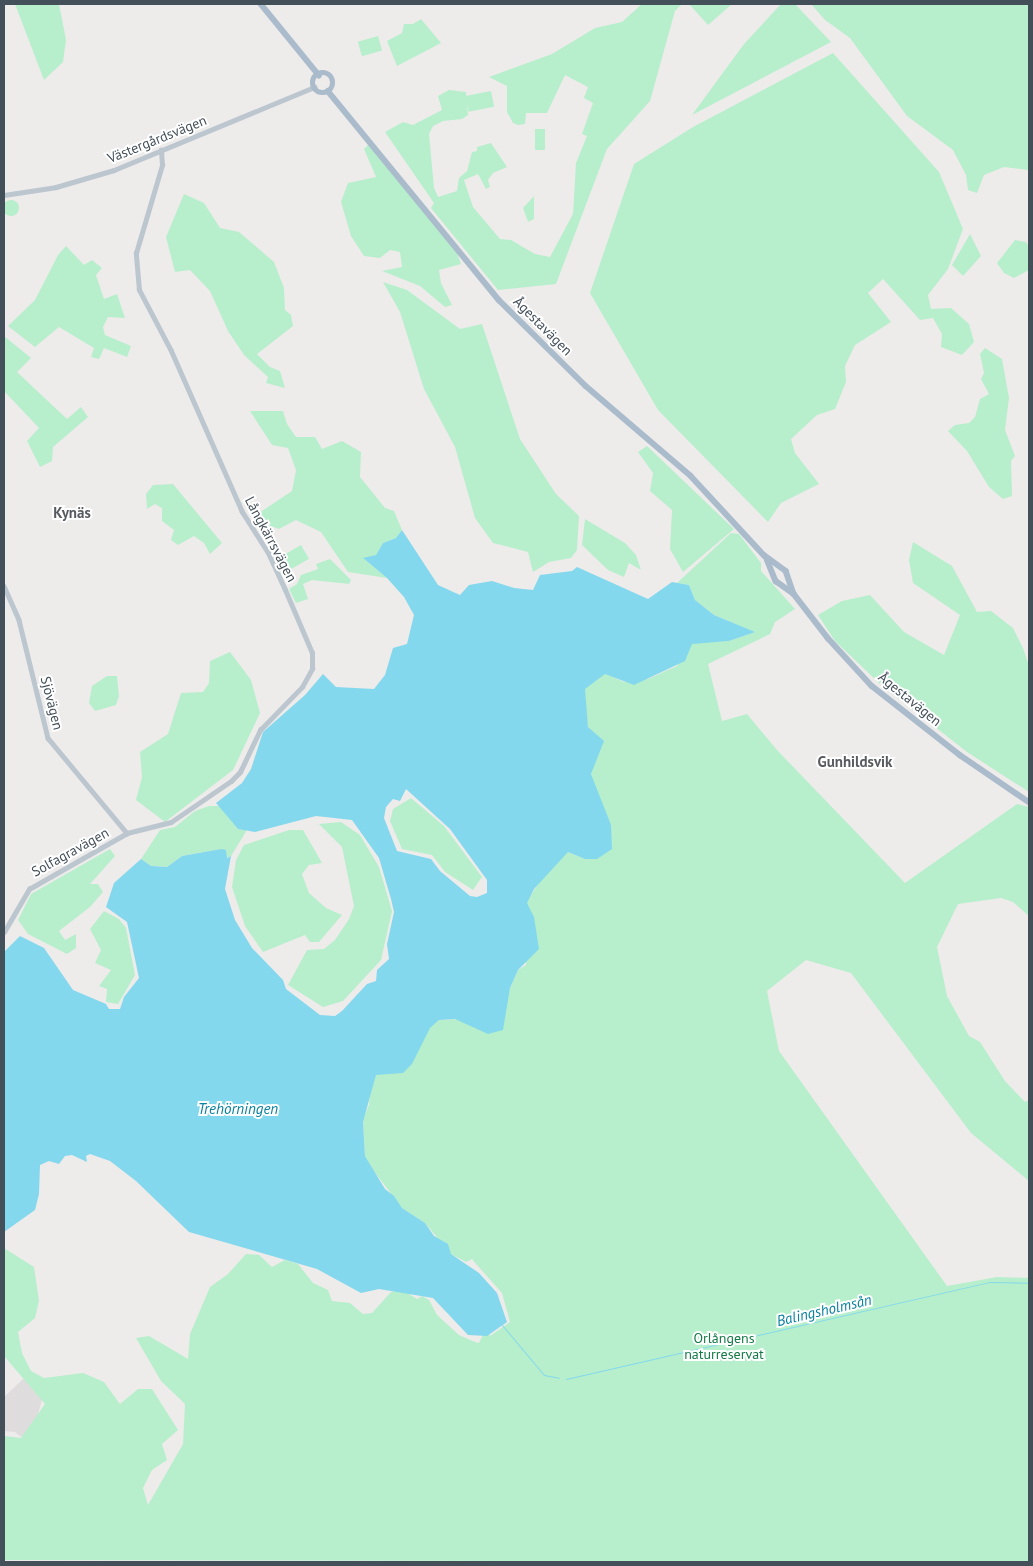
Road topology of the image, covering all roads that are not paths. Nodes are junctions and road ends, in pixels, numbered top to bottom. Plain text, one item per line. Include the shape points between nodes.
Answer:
1 (261, 4) edge
2 (319, 75) junction
3 (314, 87) junction
4 (328, 91) junction
5 (161, 150) junction
6 (4, 195) edge
7 (764, 555) junction
8 (780, 568) junction
9 (773, 574) junction
10 (788, 577) junction
11 (780, 583) junction
12 (4, 586) edge
13 (794, 594) junction
14 (1029, 802) edge
15 (142, 829) joint
16 (127, 833) junction
17 (4, 932) edge

1 - 2 main road, Ågestavägen
2 - 3 main road via 314,79
2 - 4 main road, Ågestavägen via 330,77 332,86
3 - 4 main road via 322,93
3 - 5 street, Västergårdsvägen
4 - 7 main road, Ågestavägen via 499,300 536,340 691,476
5 - 6 street, Västergårdsvägen via 86,179 45,190
5 - 15 street, Långkärrsvägen via 162,164 136,253 139,290 171,351 246,522 268,553 282,582 313,662 308,679 260,730 240,772 231,781 171,822
7 - 8 main road, Ågestavägen
7 - 9 main road, Ågestavägen
8 - 9 main road
8 - 10 main road, Ågestavägen
9 - 11 main road, Ågestavägen
10 - 11 main road
10 - 13 main road, Ågestavägen
11 - 13 main road, Ågestavägen
12 - 16 street, Sjövägen via 21,630 48,738
13 - 14 main road, Ågestavägen via 828,638 872,686 960,755
15 - 16 street, Solfagravägen
16 - 17 street, Solfagravägen via 29,888

